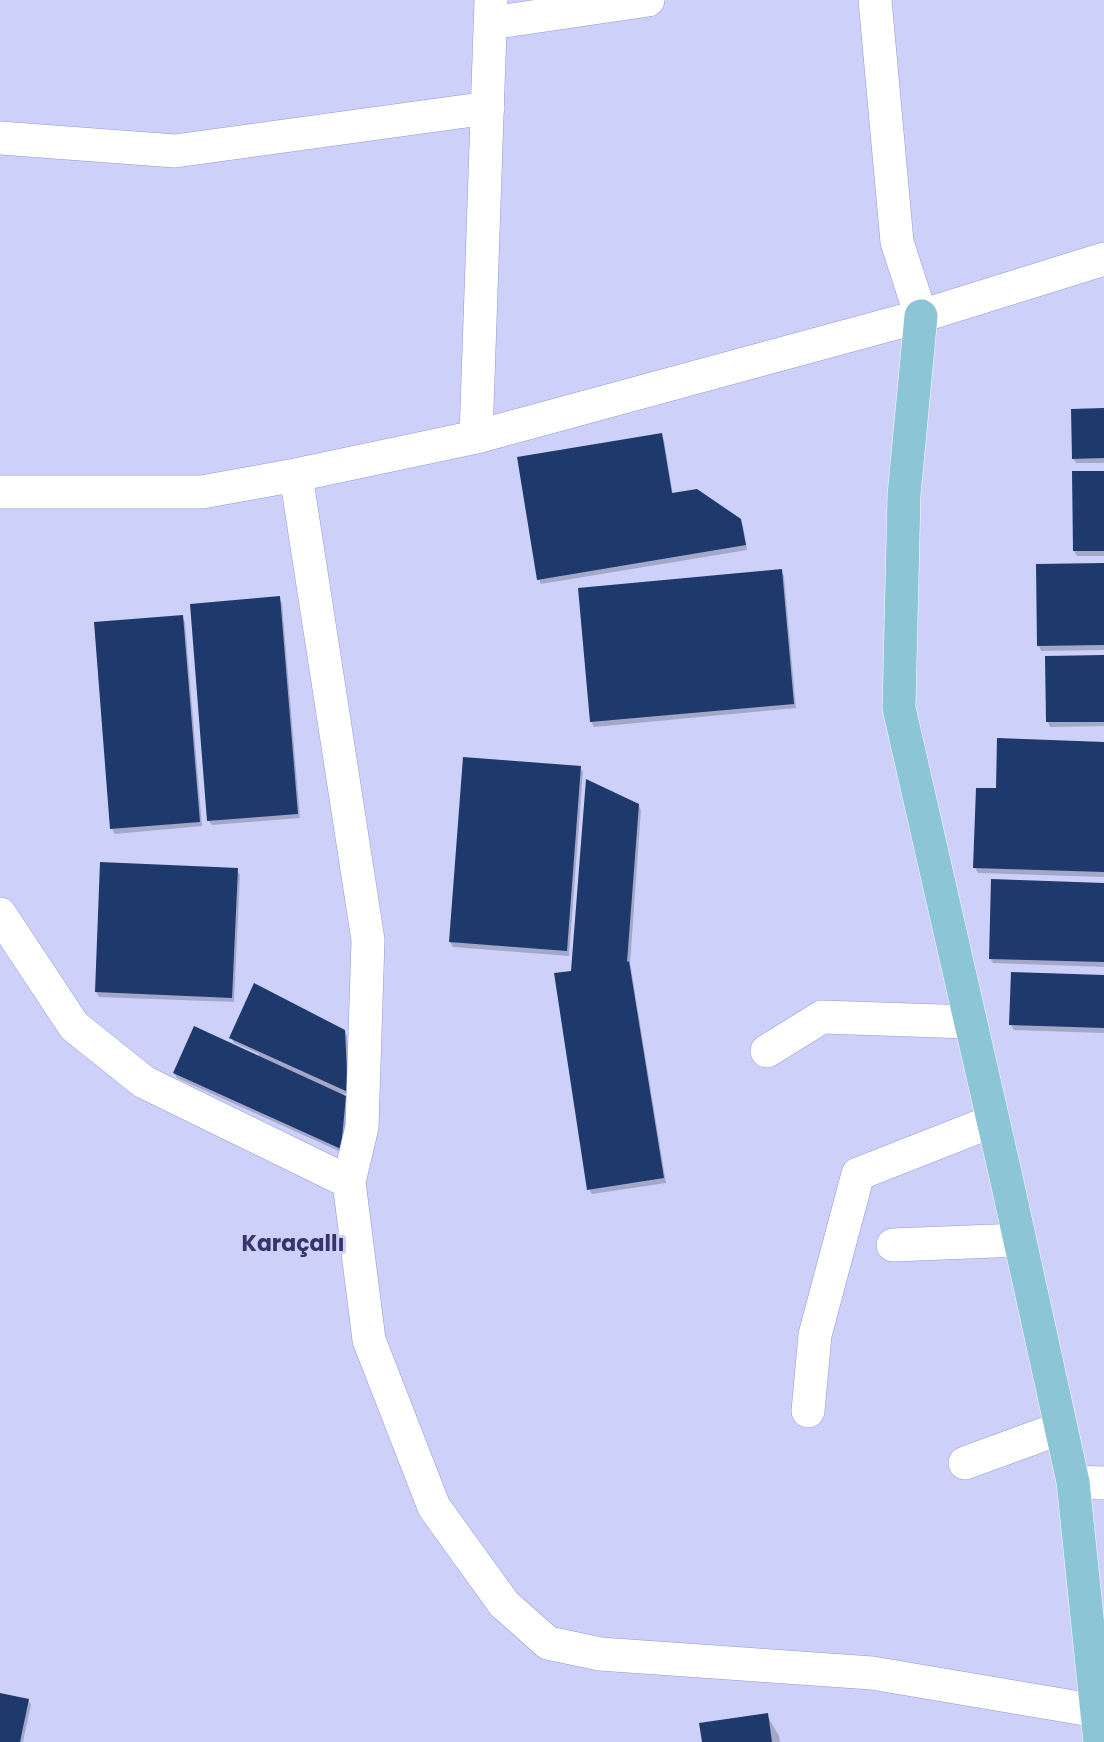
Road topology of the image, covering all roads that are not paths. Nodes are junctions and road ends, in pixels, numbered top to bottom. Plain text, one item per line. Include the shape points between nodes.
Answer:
1 (648, 0) edge
2 (875, 0) edge
3 (491, 12) edge
4 (488, 108) junction
5 (0, 138) edge
6 (1104, 259) edge
7 (921, 316) junction
8 (476, 437) junction
9 (296, 475) junction
10 (0, 492) edge
11 (0, 914) edge
12 (970, 1022) junction
13 (767, 1051) dead end
14 (993, 1120) junction
15 (349, 1182) junction
16 (1019, 1240) junction
17 (893, 1245) dead end
18 (808, 1411) dead end
19 (1061, 1428) junction
20 (965, 1463) dead end
21 (1088, 1483) edge
22 (1099, 1726) edge

1 - 3 street
2 - 7 street via 897,242
3 - 4 street
4 - 5 street via 175,151
4 - 8 street
6 - 7 street
7 - 8 street
7 - 12 main road via 904,495 899,708
8 - 9 street
9 - 10 street via 202,492
9 - 15 street via 368,940 362,1127
11 - 15 street via 74,1026 144,1082
12 - 13 street via 822,1017
12 - 14 main road
14 - 16 main road
14 - 18 street via 858,1174 815,1335
15 - 22 street via 369,1340 434,1507 504,1604 548,1643 600,1654 872,1673
16 - 17 street
16 - 19 main road
19 - 20 street
19 - 21 main road
21 - 22 main road

